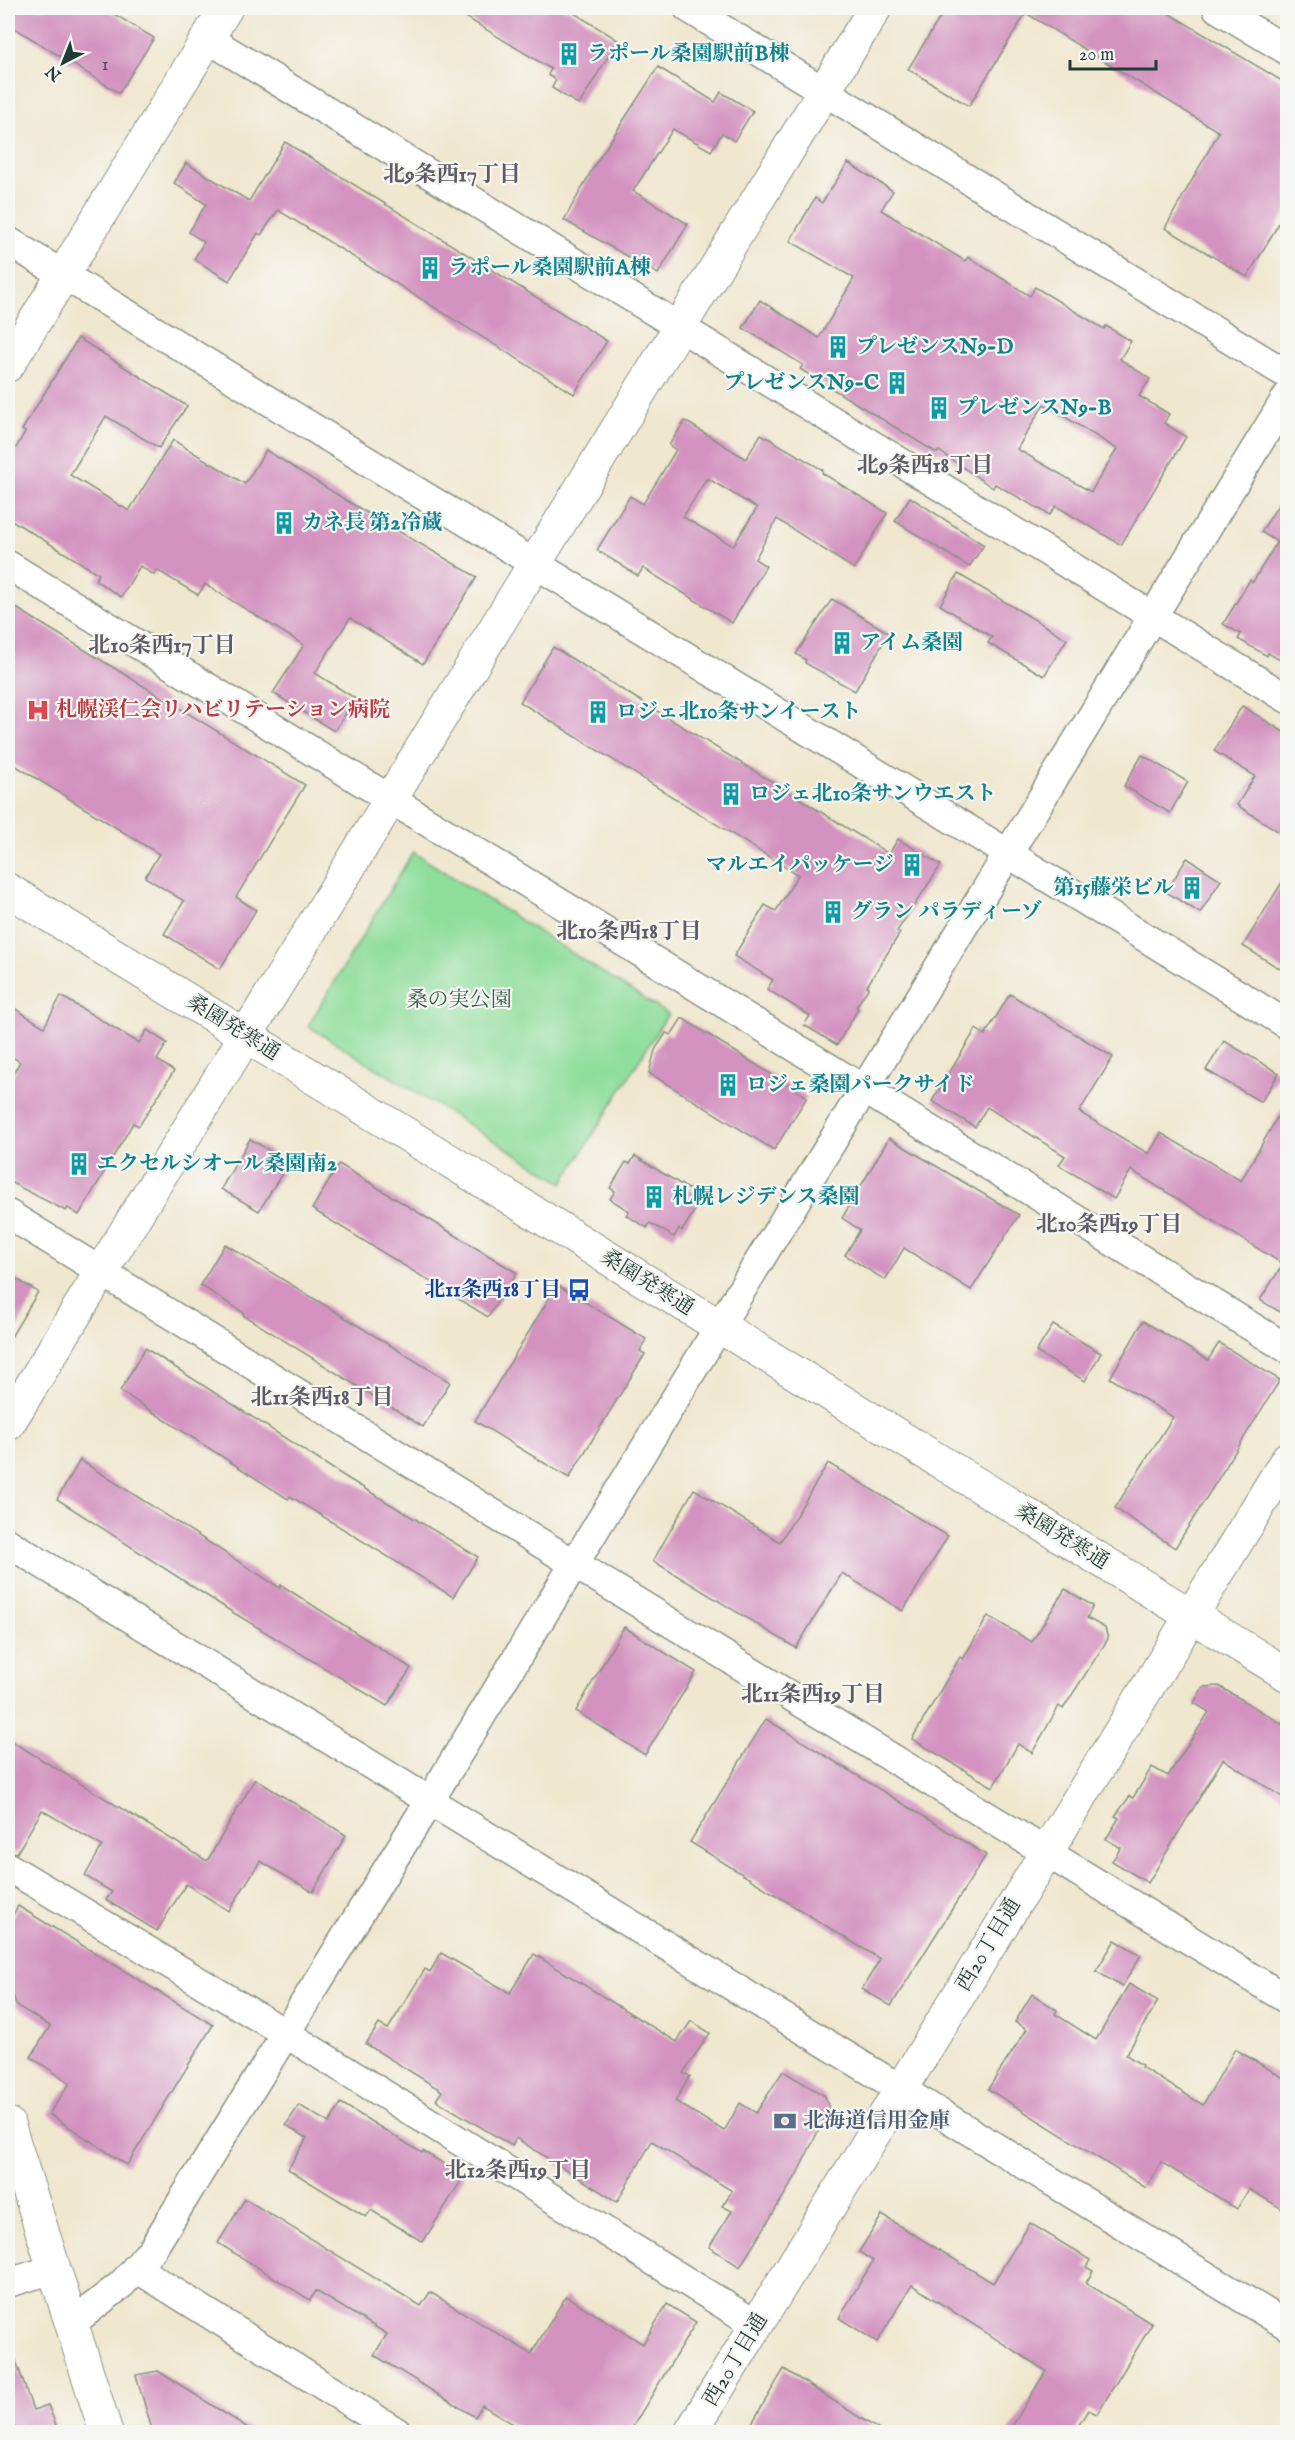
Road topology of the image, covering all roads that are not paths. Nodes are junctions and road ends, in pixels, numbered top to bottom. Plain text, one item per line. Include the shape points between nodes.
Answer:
1 (225, 8) edge
2 (688, 8) edge
3 (875, 8) edge
4 (1218, 8) edge
5 (207, 38) junction
6 (1287, 51) edge
7 (825, 91) junction
8 (8, 241) edge
9 (63, 275) junction
10 (680, 327) junction
11 (8, 365) edge
12 (1287, 375) edge
13 (1287, 395) edge
14 (535, 564) junction
15 (8, 566) edge
16 (1152, 616) junction
17 (1287, 699) edge
18 (391, 800) junction
19 (1007, 854) junction
20 (8, 890) edge
21 (1287, 1025) edge
22 (246, 1036) junction
23 (863, 1090) junction
24 (8, 1214) edge
25 (102, 1270) junction
26 (719, 1327) junction
27 (1287, 1349) edge
28 (8, 1424) edge
29 (1287, 1458) edge
30 (8, 1543) edge
31 (573, 1563) junction
32 (1191, 1616) junction
33 (1287, 1675) edge
34 (430, 1800) junction
35 (1046, 1852) junction
36 (8, 1867) edge
37 (1287, 2000) edge
38 (285, 2033) junction
39 (902, 2089) junction
40 (8, 2124) edge
41 (136, 2268) junction
42 (54, 2269) junction
43 (8, 2283) edge
44 (71, 2324) junction
45 (757, 2325) junction
46 (1287, 2326) edge
47 (106, 2433) edge
48 (398, 2433) edge
49 (691, 2433) edge

1 - 5 street
2 - 7 street
3 - 7 street
4 - 6 street
5 - 9 street
5 - 10 street
7 - 10 street
7 - 12 street
8 - 9 street
9 - 11 street
9 - 14 street
10 - 14 street
10 - 16 street
13 - 16 street
14 - 18 street
14 - 19 street
15 - 18 street
16 - 17 street
16 - 19 street
18 - 22 street
18 - 23 street
19 - 21 street
19 - 23 street
20 - 22 street, 桑園発寒通
22 - 25 street
22 - 26 street, 桑園発寒通
23 - 26 street
23 - 27 street
24 - 25 street
25 - 28 street
25 - 31 street
26 - 31 street
26 - 32 street, 桑園発寒通
29 - 32 street, 西20丁目通
30 - 34 street
31 - 34 street
31 - 35 street
32 - 33 street, 桑園発寒通
32 - 35 street, 西20丁目通
34 - 38 street
34 - 39 street
35 - 37 street
35 - 39 street, 西20丁目通
36 - 38 street
38 - 41 street via 153,2248
38 - 45 street
39 - 45 street, 西20丁目通
39 - 46 street
40 - 42 street
41 - 44 street
41 - 48 street
42 - 43 street
42 - 44 street
44 - 47 street
45 - 49 street, 西20丁目通

